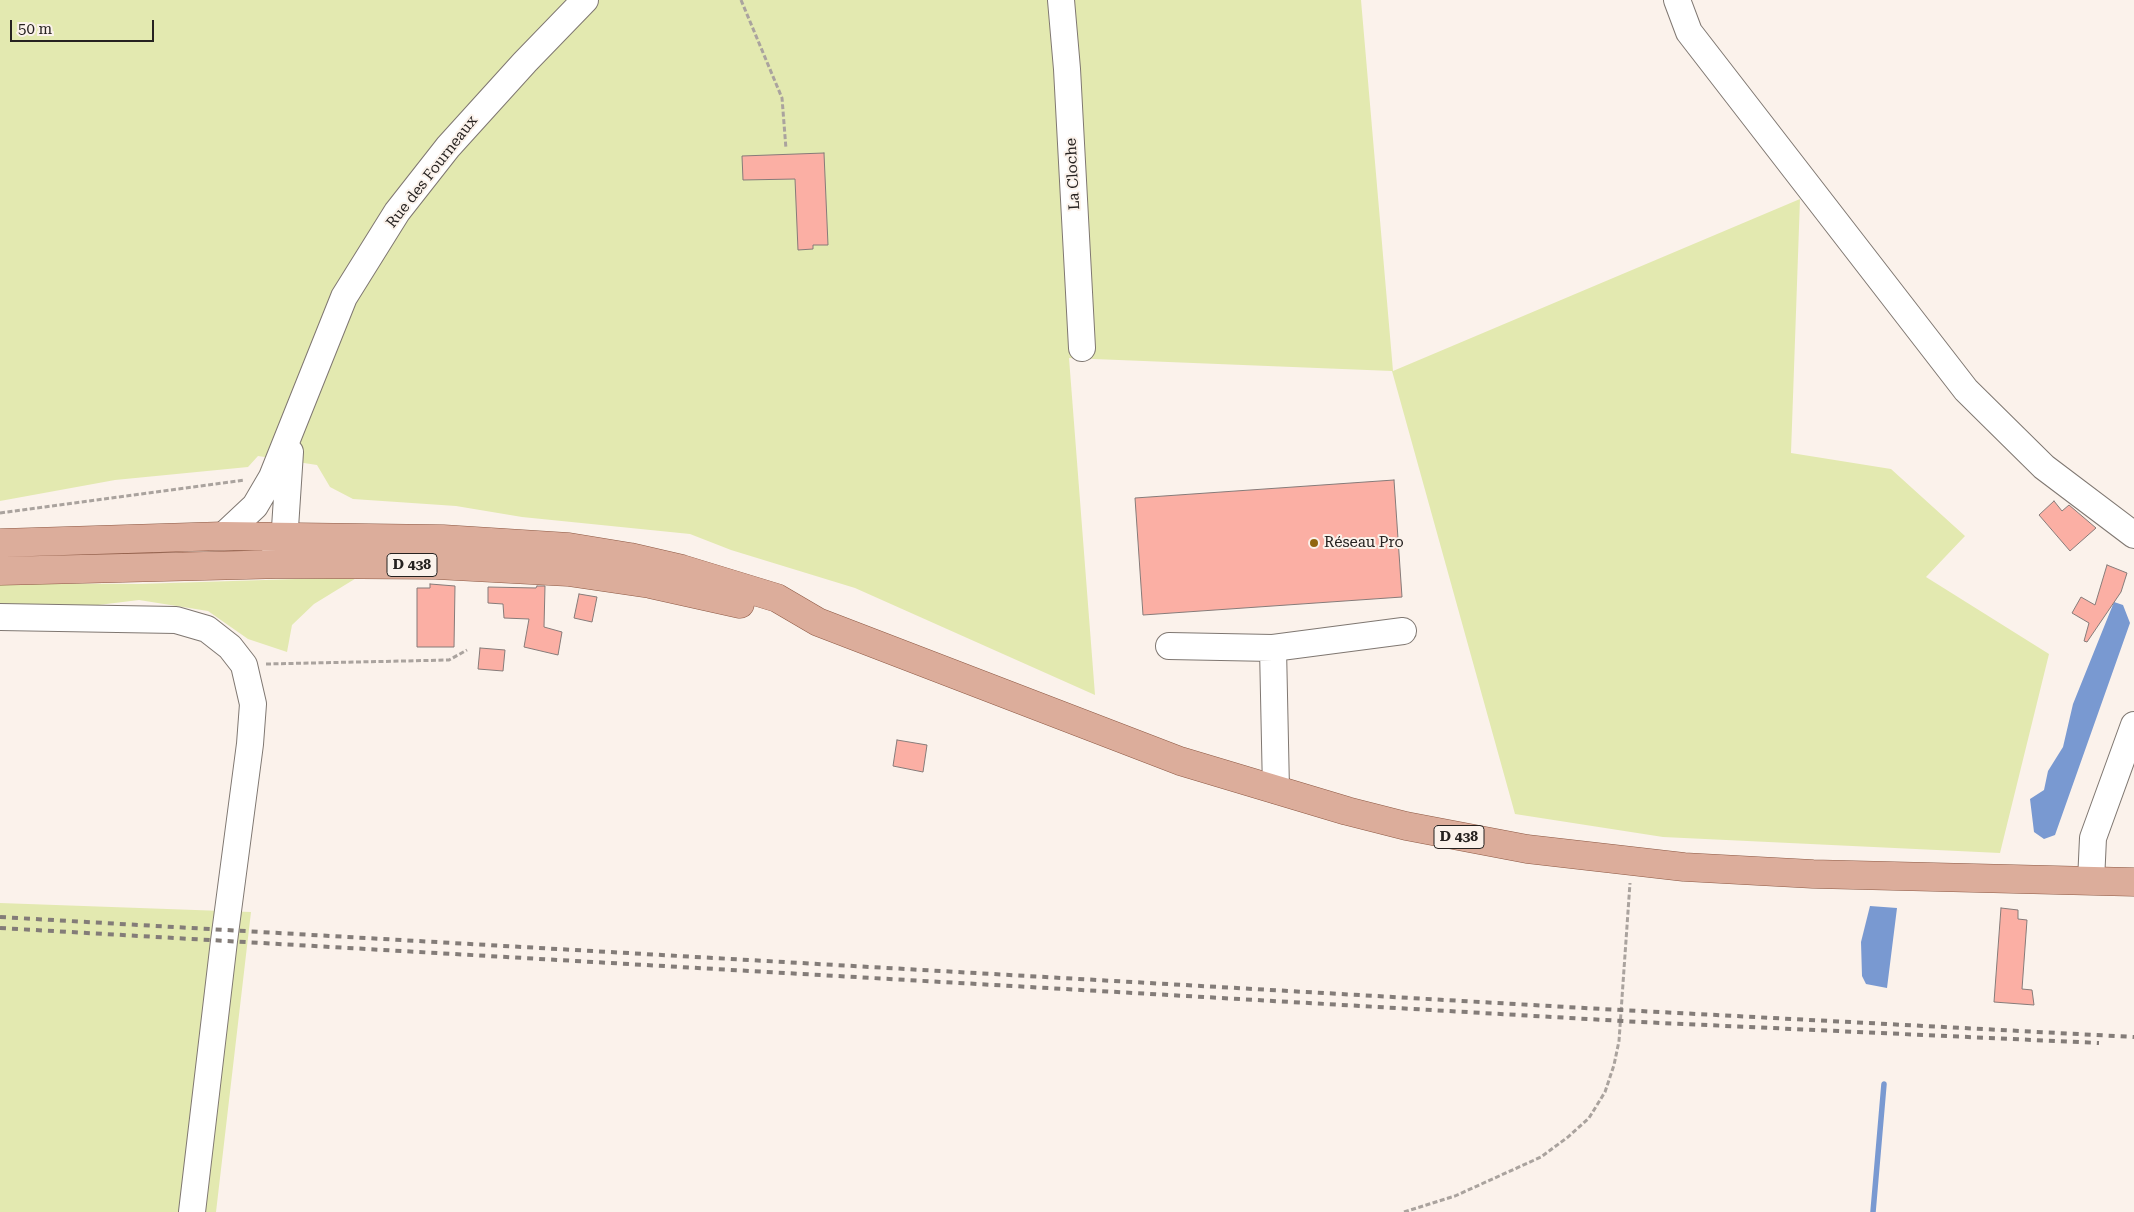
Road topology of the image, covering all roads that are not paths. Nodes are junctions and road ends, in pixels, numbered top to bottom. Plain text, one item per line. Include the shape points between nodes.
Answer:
1 (585, 0) edge
2 (1061, 0) edge
3 (1677, 0) edge
4 (1082, 348) dead end
5 (292, 425) junction
6 (2134, 535) edge
7 (223, 536) junction
8 (285, 536) junction
9 (0, 543) edge
10 (0, 563) edge
11 (0, 571) edge
12 (0, 617) edge
13 (818, 622) junction
14 (1403, 631) dead end
15 (1169, 646) dead end
16 (1273, 648) junction
17 (2134, 725) edge
18 (1276, 790) junction
19 (2091, 881) junction
20 (2134, 882) edge
21 (192, 1212) edge

1 - 5 street, Rue des Fourneaux via 448,147 397,212 344,297
2 - 4 street, La Cloche
3 - 6 street via 1689,32 1966,390 2044,467
5 - 7 street, Rue des Fourneaux via 272,477 255,506
5 - 8 street
7 - 8 main road, D 438
7 - 9 main road, D 438
8 - 10 street via 280,550 263,558
8 - 13 main road, D 438 via 518,543 630,557 777,598
11 - 13 main road, D 438 via 286,564 436,565 568,572 658,586
12 - 21 street via 176,620 207,629 230,647 244,665 253,704 250,744
13 - 18 main road, D 438 via 1138,746
14 - 16 street
15 - 16 street
16 - 18 street
17 - 19 street via 2093,838
18 - 19 main road, D 438 via 1355,813 1470,839 1631,862 1813,874
19 - 20 main road, D 438

